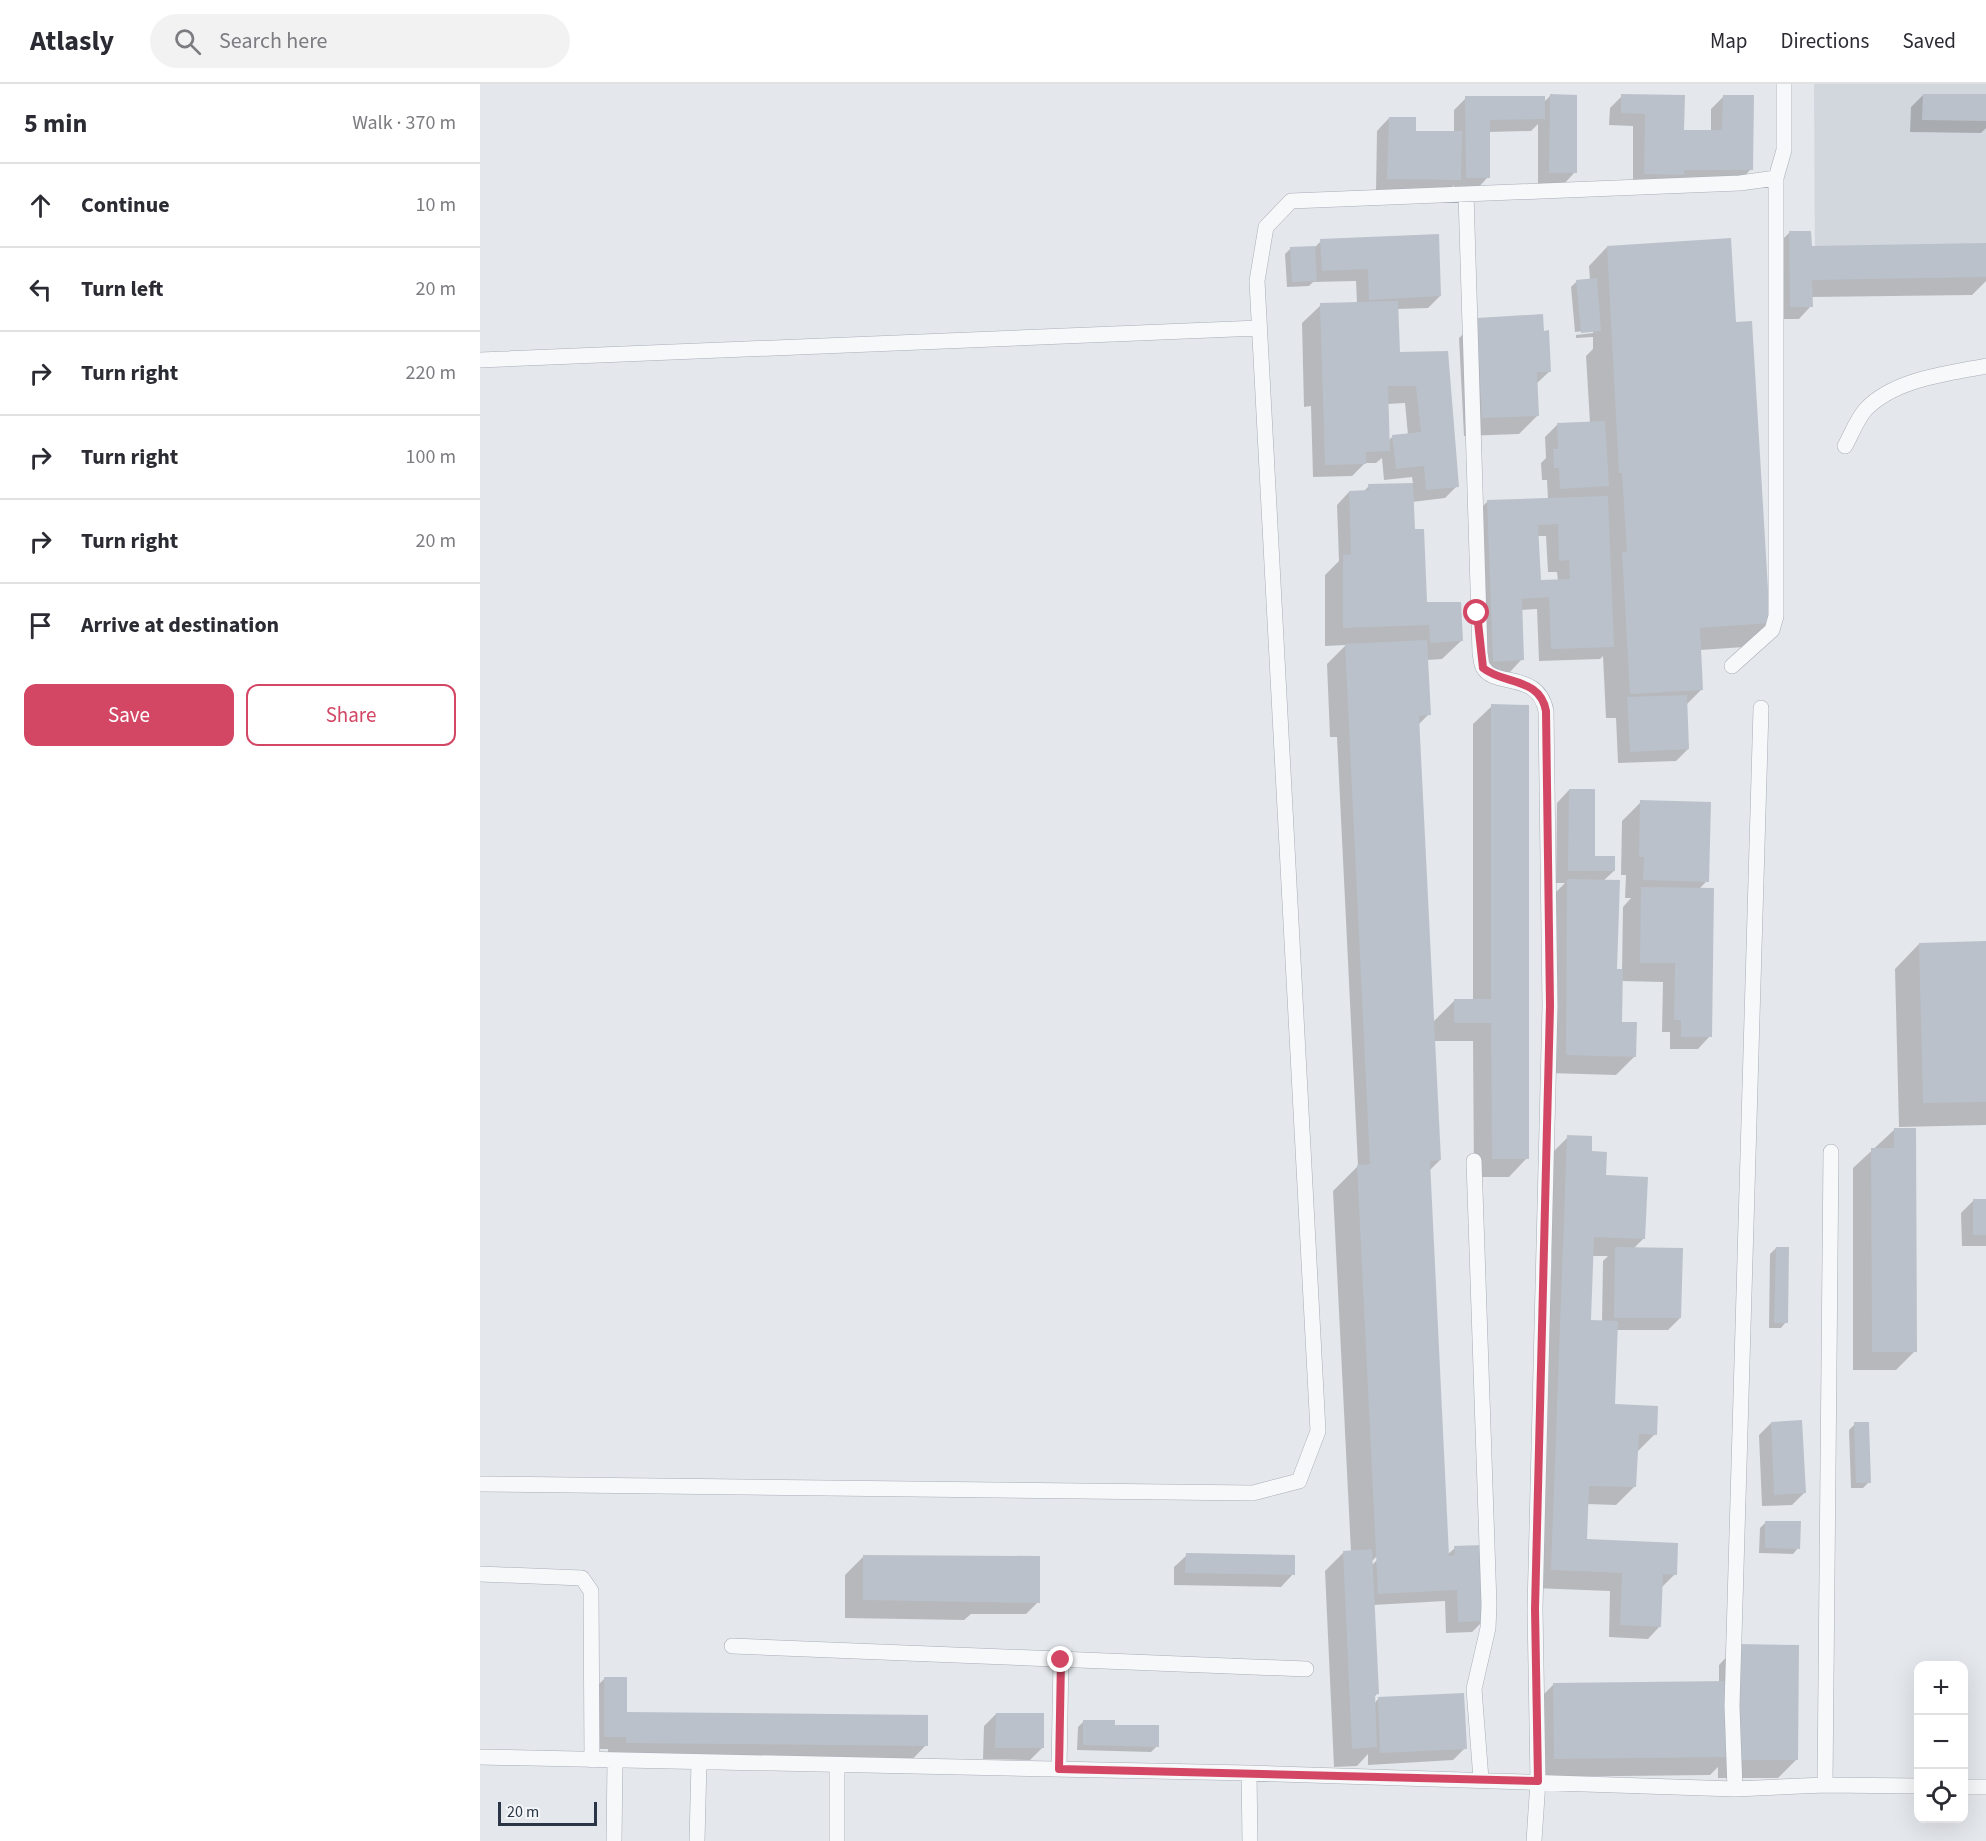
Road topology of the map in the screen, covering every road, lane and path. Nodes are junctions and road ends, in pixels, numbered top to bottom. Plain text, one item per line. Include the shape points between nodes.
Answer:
1 (1784, 84) edge
2 (1776, 178) junction
3 (1466, 194) junction
4 (1259, 328) junction
5 (480, 360) edge
6 (1986, 366) edge
7 (1845, 446) dead end
8 (1732, 666) dead end
9 (1761, 708) dead end
10 (1831, 1152) dead end
11 (1474, 1161) dead end
12 (480, 1484) edge
13 (480, 1574) edge
14 (732, 1646) dead end
15 (1061, 1660) junction
16 (1306, 1669) dead end
17 (480, 1757) edge
18 (592, 1760) junction
19 (615, 1760) junction
20 (699, 1762) junction
21 (837, 1765) junction
22 (1059, 1769) junction
23 (1249, 1773) junction
24 (1481, 1779) junction
25 (1538, 1781) junction
26 (1825, 1785) junction
27 (1914, 1786) edge
28 (1968, 1787) edge
29 (1986, 1787) edge
30 (1735, 1789) junction
31 (614, 1841) edge
32 (698, 1841) edge
33 (837, 1841) edge
34 (1250, 1841) edge
35 (1534, 1841) edge

1 - 2 lane via 1784,150
2 - 3 lane via 1740,183
2 - 8 lane via 1776,616 1772,630
3 - 4 lane via 1291,201 1266,227 1257,280
3 - 25 lane via 1480,653 1483,668 1492,675 1534,689 1544,700 1546,711 1550,1006 1535,1609
4 - 5 lane
4 - 12 lane via 1318,1431 1299,1480 1253,1493
6 - 7 lane via 1936,376 1887,392 1864,411
9 - 30 lane via 1732,1706
10 - 26 lane
11 - 24 lane via 1489,1605 1488,1628 1474,1689
13 - 18 lane via 582,1578 591,1591
14 - 15 lane
15 - 16 lane
15 - 22 lane
17 - 18 lane
18 - 19 lane
19 - 20 lane
19 - 31 lane
20 - 21 lane
20 - 32 lane
21 - 22 lane
21 - 33 lane
22 - 23 lane
23 - 24 lane
23 - 34 lane
24 - 25 lane
25 - 30 lane
25 - 35 lane
26 - 27 lane
26 - 30 lane
28 - 29 lane

